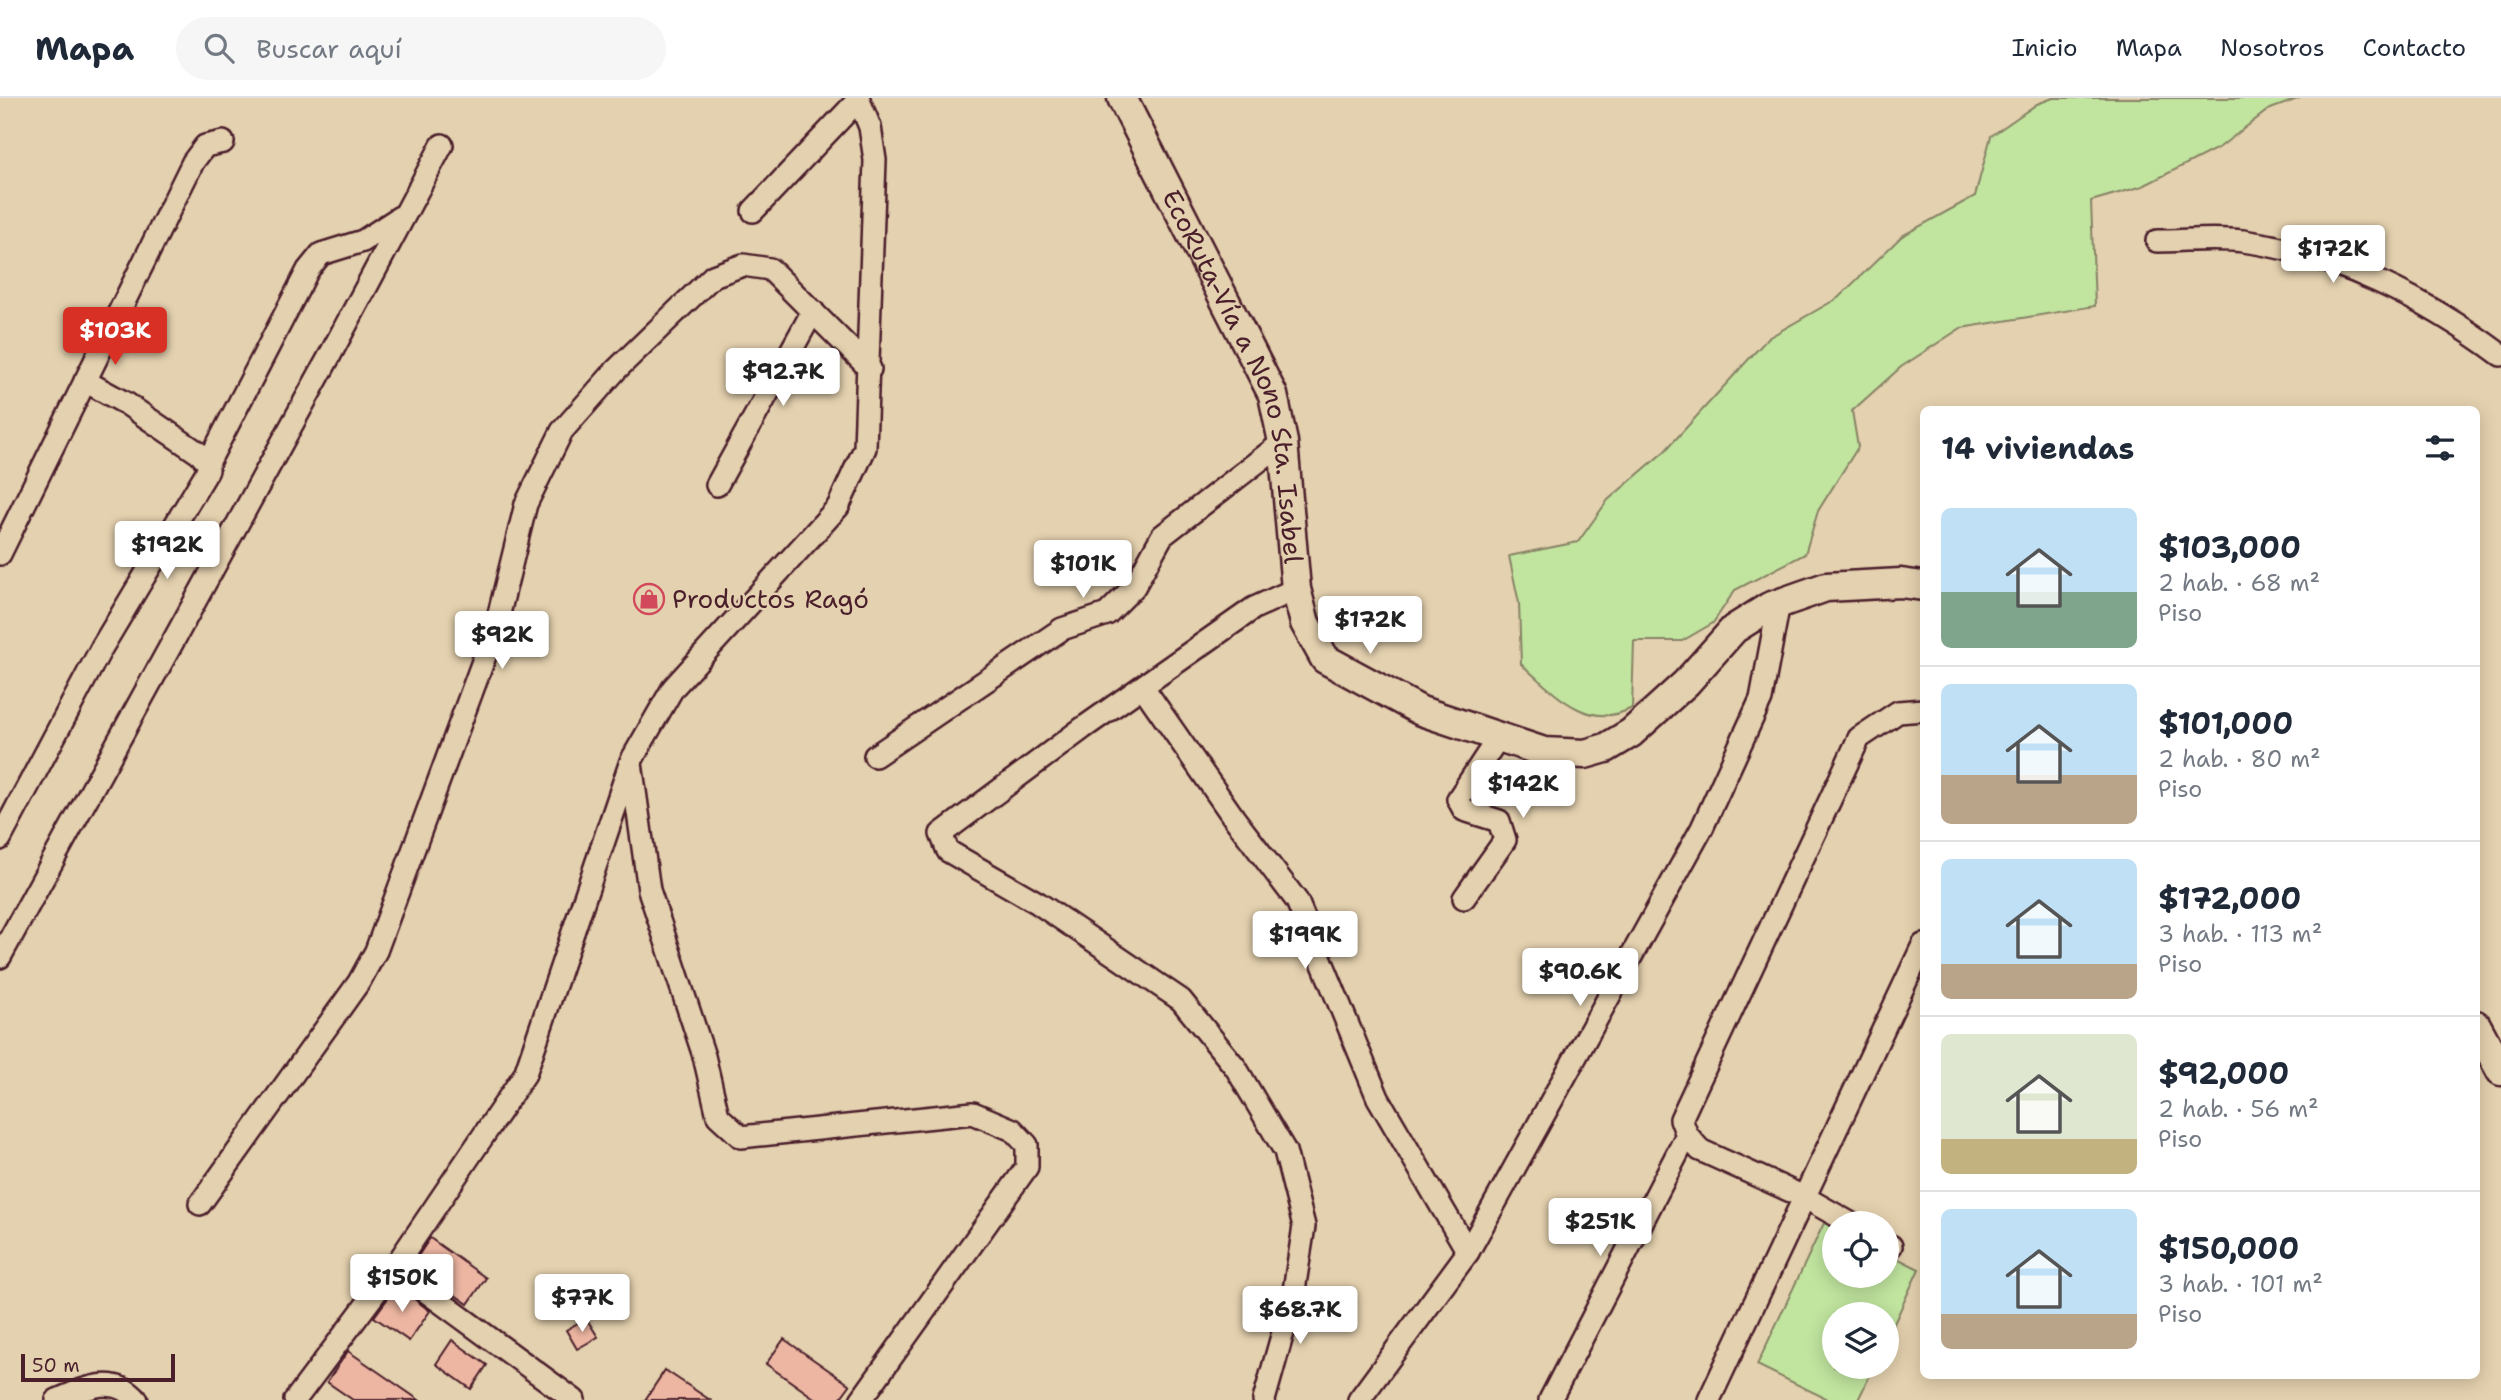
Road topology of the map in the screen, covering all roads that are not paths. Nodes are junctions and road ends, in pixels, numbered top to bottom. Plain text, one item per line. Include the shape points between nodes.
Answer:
1 (1122, 98) edge
2 (858, 99) edge
3 (223, 142) dead end
4 (442, 145) dead end
5 (754, 211) dead end
6 (405, 213) junction
7 (2157, 241) dead end
8 (813, 311) junction
9 (2501, 355) edge
10 (870, 369) junction
11 (85, 381) junction
12 (1283, 442) junction
13 (208, 463) junction
14 (717, 485) dead end
15 (0, 554) edge
16 (1920, 586) edge
17 (1296, 589) junction
18 (1779, 603) junction
19 (1143, 687) junction
20 (1920, 710) edge
21 (1498, 738) junction
22 (876, 756) dead end
23 (631, 761) junction
24 (0, 839) edge
25 (1464, 898) dead end
26 (1920, 952) edge
27 (0, 957) edge
28 (2480, 1032) edge
29 (2501, 1071) edge
30 (1687, 1135) junction
31 (1804, 1197) junction
32 (200, 1204) dead end
33 (1829, 1211) edge
34 (1468, 1252) junction
35 (394, 1268) junction
36 (57, 1400) edge
37 (137, 1400) edge
38 (295, 1400) edge
39 (575, 1400) edge
40 (861, 1400) edge
41 (1264, 1400) edge
42 (1359, 1400) edge
43 (1550, 1400) edge
44 (1709, 1400) edge

1 - 12 main road, EcoRuta-Vía a Nono Sta. Isabel via 1273,395
2 - 5 street
2 - 10 street via 870,127 875,160
3 - 11 street via 205,146 193,162
4 - 6 street
6 - 13 street via 363,241 321,254
6 - 27 street
7 - 9 street via 2242,241 2363,272 2473,334
8 - 10 street
8 - 14 street
8 - 32 street via 770,269 743,265 713,276 562,430 526,505 496,626 376,951 359,982
10 - 23 street via 866,448 838,507 674,688
11 - 13 street via 127,404
11 - 15 street
12 - 17 main road, EcoRuta-Vía a Nono Sta. Isabel
12 - 22 street via 1162,536 1134,587 1107,614 1062,629
13 - 24 street via 205,477 102,647
16 - 18 main road, EcoRuta-Vía a Nono Sta. Isabel via 1826,587
17 - 19 street via 1254,608
17 - 21 main road, EcoRuta-Vía a Nono Sta. Isabel via 1305,623 1325,659 1421,711
18 - 21 main road, EcoRuta-Vía a Nono Sta. Isabel via 1734,629 1631,733 1606,748 1585,754 1544,752
18 - 34 street via 1761,699 1702,828
19 - 34 street via 1297,901 1378,1098
19 - 41 street via 946,828 942,842 948,851 1038,903 1181,1000 1236,1068 1285,1151 1304,1226 1293,1297
20 - 30 street via 1898,712 1859,738 1681,1119
21 - 25 street via 1458,799 1464,810 1499,821 1505,840
23 - 35 street via 525,1074
23 - 40 street via 649,890 704,1056 718,1116 741,1137 973,1113 1013,1130 1027,1145 1027,1167
26 - 31 street
28 - 29 main road
30 - 31 street via 1700,1150
30 - 43 street
31 - 33 street
31 - 44 street
34 - 42 street
35 - 38 street
35 - 39 street
36 - 37 street via 110,1384 130,1391

